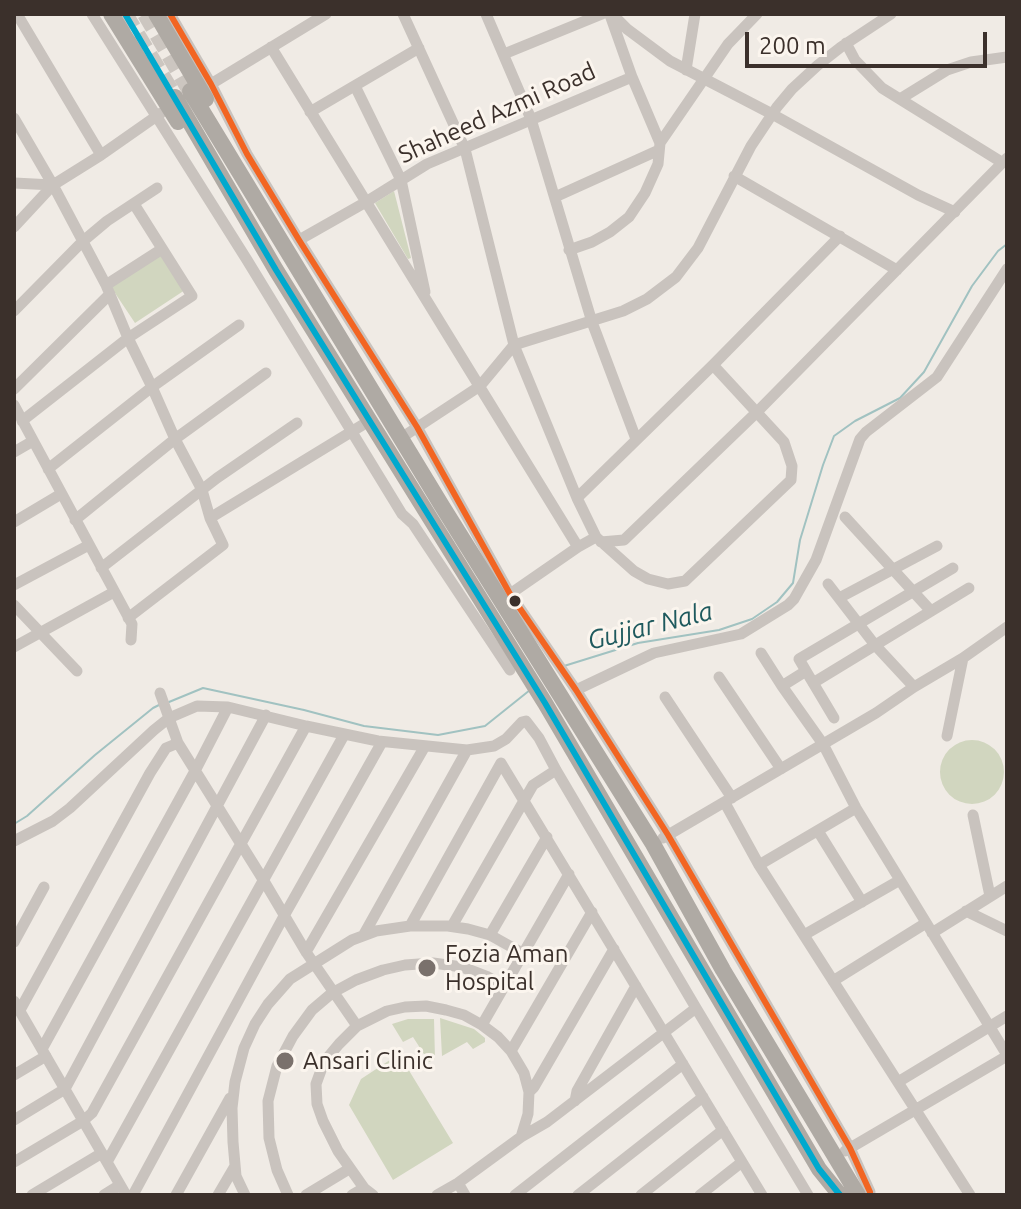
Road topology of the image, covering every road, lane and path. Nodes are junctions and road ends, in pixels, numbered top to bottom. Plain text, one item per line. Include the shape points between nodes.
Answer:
1 (17, 14) edge
2 (92, 14) edge
3 (111, 14) edge
4 (326, 14) edge
5 (403, 14) edge
6 (602, 14) edge
7 (611, 14) edge
8 (695, 14) edge
9 (757, 14) edge
10 (891, 14) edge
11 (170, 15) edge
12 (489, 15) edge
13 (846, 43) junction
14 (271, 47) junction
15 (419, 48) junction
16 (185, 52) junction
17 (504, 54) junction
18 (1007, 57) edge
19 (686, 70) junction
20 (632, 77) junction
21 (705, 79) junction
22 (211, 84) junction
23 (355, 86) junction
24 (900, 99) junction
25 (172, 103) junction
26 (310, 112) junction
27 (772, 114) junction
28 (14, 118) edge
29 (531, 119) junction
30 (660, 146) junction
31 (465, 149) junction
32 (101, 155) junction
33 (1005, 160) edge
34 (734, 176) junction
35 (401, 180) junction
36 (14, 183) edge
37 (53, 185) junction
38 (157, 188) dead end
39 (555, 197) junction
40 (366, 202) junction
41 (134, 204) junction
42 (265, 212) junction
43 (955, 212) junction
44 (14, 227) edge
45 (840, 236) junction
46 (299, 240) junction
47 (82, 242) junction
48 (162, 249) junction
49 (569, 250) junction
50 (1007, 269) edge
51 (897, 270) junction
52 (108, 289) junction
53 (427, 301) junction
54 (14, 311) edge
55 (592, 322) junction
56 (239, 325) dead end
57 (128, 338) junction
58 (514, 345) junction
59 (713, 365) junction
60 (266, 373) dead end
61 (480, 386) junction
62 (152, 387) junction
63 (14, 389) edge
64 (14, 405) edge
65 (757, 412) junction
66 (22, 421) junction
67 (369, 421) junction
68 (297, 423) dead end
69 (417, 427) junction
70 (351, 431) junction
71 (401, 438) junction
72 (175, 439) junction
73 (636, 439) junction
74 (33, 441) junction
75 (14, 452) edge
76 (48, 469) junction
77 (202, 490) junction
78 (61, 494) junction
79 (577, 498) junction
80 (845, 517) dead end
81 (210, 518) junction
82 (75, 520) junction
83 (14, 522) edge
84 (599, 540) junction
85 (89, 545) junction
86 (937, 546) dead end
87 (578, 547) junction
88 (101, 568) junction
89 (953, 568) dead end
90 (893, 569) junction
91 (828, 584) dead end
92 (14, 585) edge
93 (969, 588) dead end
94 (914, 591) junction
95 (114, 592) junction
96 (510, 594) junction
97 (839, 598) junction
98 (14, 605) edge
99 (931, 611) junction
100 (128, 618) junction
101 (859, 624) junction
102 (1007, 627) edge
103 (41, 632) junction
104 (131, 640) dead end
105 (875, 645) junction
106 (14, 647) edge
107 (761, 653) dead end
108 (963, 658) junction
109 (521, 662) junction
110 (77, 671) dead end
111 (806, 671) junction
112 (719, 677) dead end
113 (813, 683) junction
114 (782, 686) junction
115 (914, 687) junction
116 (576, 690) junction
117 (160, 693) dead end
118 (665, 697) dead end
119 (554, 702) junction
120 (228, 707) junction
121 (169, 715) junction
122 (266, 715) junction
123 (834, 718) dead end
124 (306, 726) junction
125 (344, 735) junction
126 (947, 736) dead end
127 (382, 742) junction
128 (178, 743) junction
129 (823, 744) junction
130 (425, 746) junction
131 (467, 750) junction
132 (781, 769) junction
133 (556, 770) junction
134 (195, 771) junction
135 (524, 799) junction
136 (729, 801) junction
137 (217, 806) junction
138 (856, 808) junction
139 (973, 815) dead end
140 (818, 831) junction
141 (668, 835) junction
142 (547, 837) junction
143 (14, 841) edge
144 (240, 843) junction
145 (653, 844) junction
146 (759, 865) junction
147 (569, 874) junction
148 (900, 880) junction
149 (264, 881) junction
150 (1007, 886) edge
151 (44, 887) dead end
152 (990, 896) junction
153 (862, 902) junction
154 (966, 911) junction
155 (592, 912) junction
156 (284, 916) junction
157 (410, 926) junction
158 (452, 926) junction
159 (929, 928) junction
160 (1007, 931) edge
161 (490, 935) junction
162 (804, 935) junction
163 (363, 936) junction
164 (14, 942) edge
165 (614, 949) junction
166 (306, 952) junction
167 (524, 954) junction
168 (313, 963) junction
169 (833, 981) junction
170 (505, 986) junction
171 (636, 986) junction
172 (332, 993) junction
173 (17, 1006) edge
174 (696, 1008) junction
175 (1007, 1016) edge
176 (27, 1024) junction
177 (482, 1025) junction
178 (357, 1026) junction
179 (989, 1026) junction
180 (14, 1032) edge
181 (664, 1032) junction
182 (511, 1051) junction
183 (44, 1052) junction
184 (773, 1052) junction
185 (1007, 1056) edge
186 (683, 1064) junction
187 (14, 1075) edge
188 (898, 1082) junction
189 (65, 1089) junction
190 (234, 1091) junction
191 (529, 1092) junction
192 (703, 1097) junction
193 (575, 1101) junction
194 (915, 1109) junction
195 (14, 1120) edge
196 (83, 1121) junction
197 (723, 1130) junction
198 (521, 1137) junction
199 (846, 1151) junction
200 (104, 1158) junction
201 (14, 1162) edge
202 (742, 1162) junction
203 (235, 1165) junction
204 (349, 1169) junction
205 (458, 1183) junction
206 (123, 1190) edge
207 (368, 1192) edge
208 (867, 1194) edge
209 (32, 1195) edge
210 (104, 1195) edge
211 (133, 1195) edge
212 (176, 1195) edge
213 (218, 1195) edge
214 (245, 1195) edge
215 (288, 1195) edge
216 (306, 1195) edge
217 (352, 1195) edge
218 (437, 1195) edge
219 (465, 1195) edge
220 (515, 1195) edge
221 (578, 1195) edge
222 (641, 1195) edge
223 (700, 1195) edge
224 (762, 1195) edge
225 (808, 1195) edge
226 (837, 1195) edge
227 (970, 1195) edge

1 - 32 street
2 - 25 street
3 - 25 highway
4 - 14 street
5 - 15 street
6 - 17 street
7 - 19 street
7 - 20 street
8 - 19 street
9 - 21 street
10 - 13 street
11 - 16 highway
12 - 17 street
13 - 24 street via 870,76
13 - 27 street via 792,89
14 - 22 street
14 - 26 street
15 - 23 street
15 - 31 street
16 - 22 street
16 - 42 highway
17 - 29 street
18 - 24 street via 947,70
19 - 21 street
20 - 29 street, Shaheed Azmi Road
20 - 30 street
21 - 27 street
21 - 30 street
22 - 46 street
23 - 26 street
23 - 35 street
24 - 33 street
25 - 32 street
25 - 42 highway
25 - 67 highway
25 - 70 street via 247,260
26 - 40 street
27 - 34 street
27 - 43 street
28 - 37 street
29 - 31 street, Shaheed Azmi Road
29 - 39 street
30 - 39 street
30 - 49 street via 658,164 629,217 592,242
31 - 35 street, Shaheed Azmi Road
31 - 58 street
32 - 37 street
33 - 43 street
34 - 45 street
34 - 55 street via 704,237 676,277 647,299
35 - 40 street, Shaheed Azmi Road
35 - 53 street
36 - 37 street
37 - 44 street
37 - 47 street
38 - 41 street
39 - 49 street
40 - 46 street, Shaheed Azmi Road
40 - 53 street
41 - 47 street
41 - 48 street
42 - 71 highway
43 - 51 street
45 - 51 street
45 - 59 street
46 - 69 street
47 - 52 street
47 - 54 street
48 - 52 street
48 - 57 street via 192,296
49 - 55 street
50 - 116 street via 937,377 860,439 816,560 788,605 741,634 654,653
51 - 65 street
52 - 57 street
52 - 63 street
53 - 61 street
55 - 58 street
55 - 73 street
56 - 62 street
57 - 62 street
57 - 66 street
58 - 61 street
58 - 79 street
59 - 65 street
59 - 73 street
60 - 72 street
61 - 69 street
61 - 87 street
62 - 72 street
62 - 76 street
64 - 66 street
65 - 84 street via 624,540
65 - 84 street via 784,442 791,480 685,581 648,579
66 - 74 street
67 - 70 street
67 - 109 highway
68 - 77 street
69 - 71 street
69 - 96 street
70 - 81 street
70 - 109 street via 402,514
71 - 109 highway
72 - 77 street
72 - 82 street
73 - 79 street
74 - 75 street
74 - 76 street
76 - 78 street
77 - 81 street
77 - 88 street
78 - 82 street
78 - 83 street
79 - 84 street
80 - 90 street
81 - 100 street via 223,545
82 - 85 street
84 - 87 street
85 - 88 street
85 - 92 street
86 - 90 street
87 - 96 street
88 - 95 street
89 - 94 street
90 - 94 street
90 - 97 street
91 - 97 street
93 - 99 street
94 - 99 street
94 - 101 street
95 - 100 street
95 - 103 street
96 - 116 street
97 - 101 street
98 - 103 street
99 - 105 street
100 - 104 street
101 - 105 street
101 - 111 street via 799,659
102 - 108 street
103 - 106 street
103 - 110 street
105 - 113 street
105 - 115 street
107 - 114 street
108 - 115 street
108 - 126 street
109 - 119 highway
111 - 113 street
111 - 114 street
112 - 132 street
113 - 123 street
114 - 129 street
115 - 129 street
116 - 141 street
117 - 121 street
118 - 136 street
119 - 145 highway
119 - 226 highway
120 - 121 street via 197,706
120 - 122 street
120 - 134 street
121 - 128 street
121 - 143 street via 70,808
122 - 124 street
122 - 137 street
124 - 125 street
124 - 144 street
125 - 127 street
125 - 149 street
127 - 130 street
127 - 156 street
128 - 134 street
128 - 173 street via 166,748 150,773
129 - 132 street
129 - 138 street
130 - 131 street
130 - 166 street
131 - 133 street via 494,746 526,721
131 - 163 street
132 - 136 street
133 - 135 street via 533,785
133 - 174 street
134 - 137 street
134 - 183 street
135 - 142 street
135 - 157 street via 501,763
135 - 158 street
136 - 141 street
136 - 146 street
137 - 144 street
137 - 189 street
138 - 140 street
138 - 148 street
139 - 152 street
140 - 146 street
140 - 153 street
141 - 145 street
141 - 199 street
142 - 147 street
142 - 161 street
144 - 149 street
144 - 196 street
145 - 184 highway
146 - 162 street
147 - 155 street
147 - 167 street
148 - 153 street
148 - 159 street
149 - 156 street
149 - 200 street
150 - 152 street
151 - 164 street
152 - 154 street
153 - 162 street
154 - 159 street
154 - 160 street
155 - 165 street
155 - 182 street
156 - 166 street
156 - 211 street
157 - 158 street
157 - 163 street
158 - 161 street
159 - 169 street
159 - 179 street
161 - 167 street
162 - 169 street
163 - 168 street
165 - 171 street
165 - 191 street
166 - 168 street
167 - 170 street
168 - 172 street
168 - 190 street via 290,979 255,1024
169 - 188 street
170 - 172 street via 462,967 433,963 383,970
170 - 177 street
171 - 181 street
171 - 193 street
172 - 178 street
172 - 215 street via 293,1036 277,1066 268,1101 269,1138
173 - 176 street
174 - 181 street
174 - 225 street
175 - 179 street
176 - 180 street
176 - 183 street
177 - 178 street via 426,1006 387,1011
177 - 182 street
178 - 204 street via 324,1062 316,1084 323,1121
179 - 185 street
179 - 188 street
181 - 186 street
181 - 193 street
182 - 191 street
183 - 187 street
183 - 189 street
184 - 199 street
184 - 208 highway
185 - 194 street
186 - 192 street
186 - 220 street
188 - 194 street
189 - 195 street
189 - 196 street
190 - 203 street
190 - 212 street
191 - 198 street
192 - 197 street
192 - 221 street
193 - 198 street
194 - 199 street
194 - 227 street
196 - 200 street
196 - 201 street
197 - 202 street
197 - 222 street
198 - 205 street
199 - 208 street
200 - 206 street
200 - 209 street
202 - 223 street
202 - 224 street
203 - 213 street
203 - 214 street
204 - 207 street
204 - 216 street
205 - 218 street
205 - 219 street
206 - 210 street
207 - 217 street

